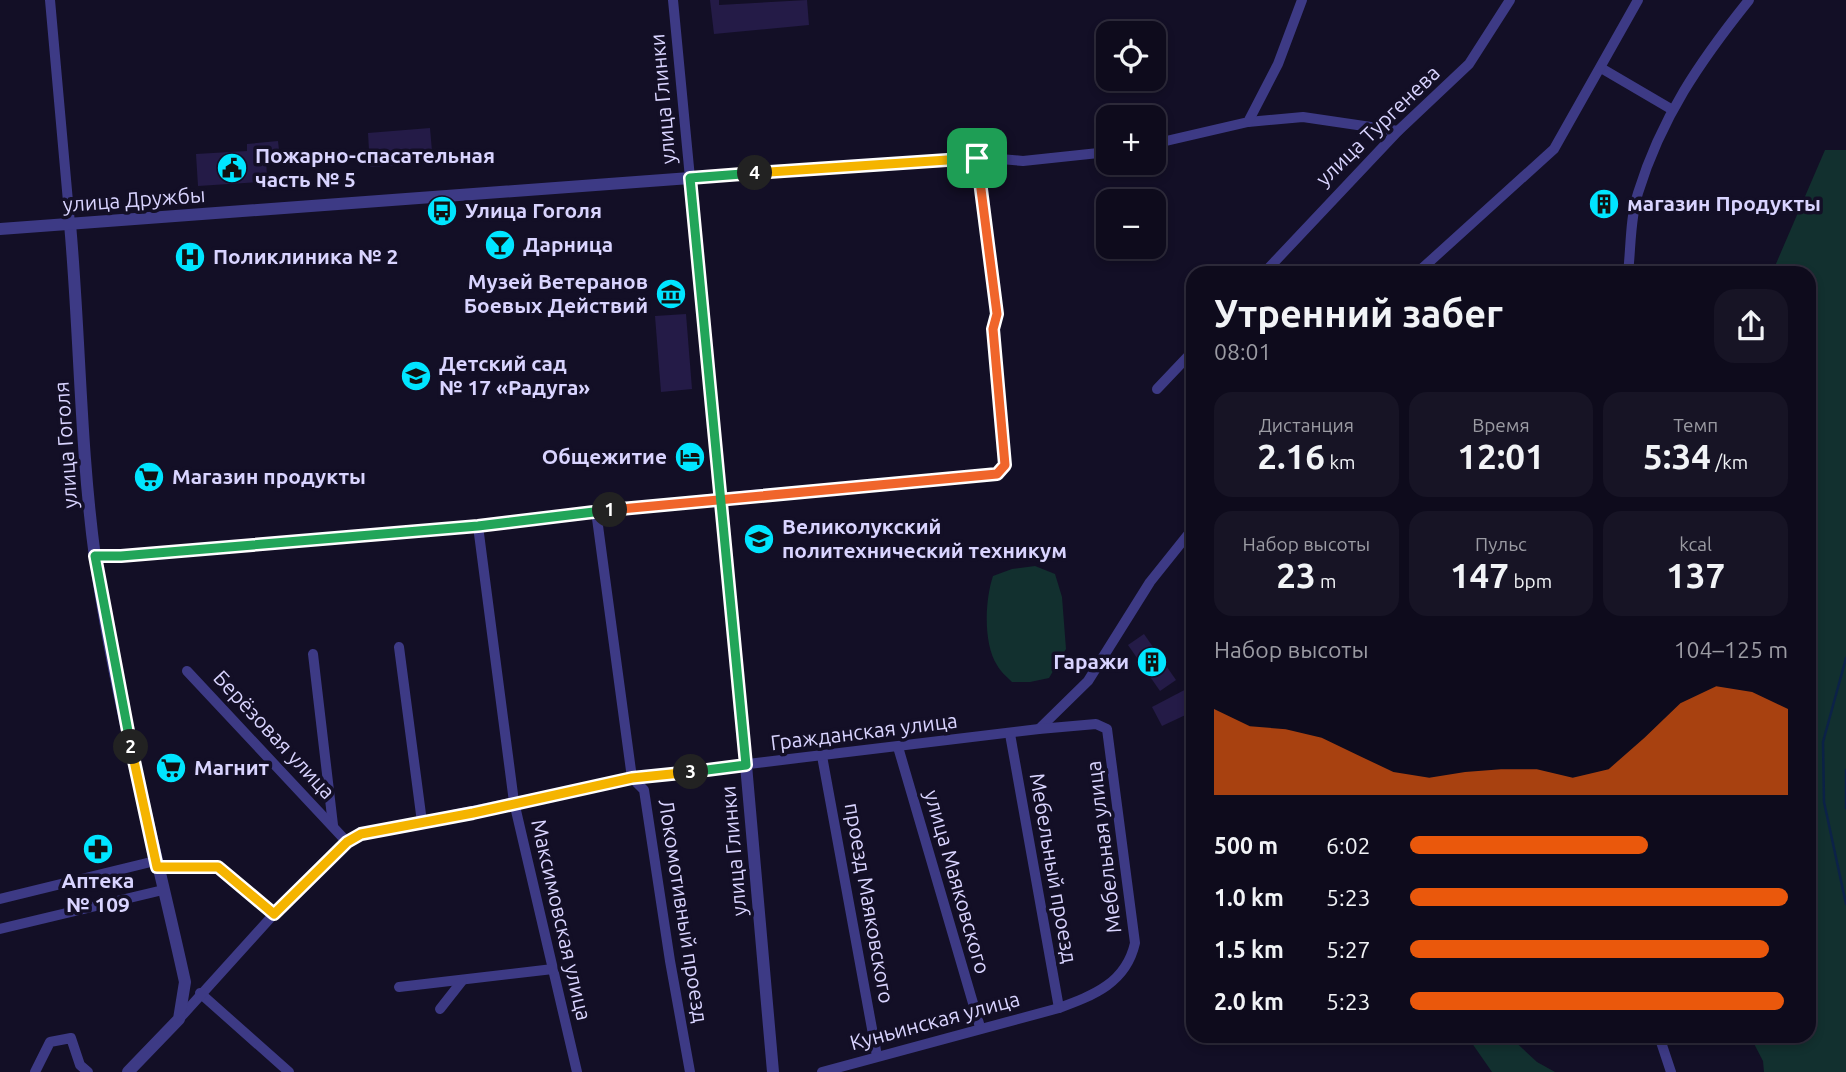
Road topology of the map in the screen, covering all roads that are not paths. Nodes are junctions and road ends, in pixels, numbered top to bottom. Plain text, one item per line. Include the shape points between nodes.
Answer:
1 (50, 0) edge
2 (673, 0) edge
3 (1302, 0) edge
4 (1510, 0) edge
5 (1638, 0) edge
6 (1749, 0) edge
7 (1601, 68) junction
8 (1671, 109) junction
9 (1248, 122) junction
10 (1398, 131) junction
11 (1166, 141) edge
12 (1096, 153) edge
13 (977, 158) junction
14 (690, 178) junction
15 (69, 224) junction
16 (0, 229) edge
17 (1271, 266) edge
18 (1425, 266) edge
19 (1629, 266) edge
20 (1186, 358) edge
21 (1157, 389) dead end
22 (719, 498) junction
23 (596, 511) junction
24 (478, 526) junction
25 (1186, 537) edge
26 (95, 556) junction
27 (399, 647) dead end
28 (313, 654) dead end
29 (187, 671) dead end
30 (1039, 729) junction
31 (1107, 729) joint
32 (1010, 734) junction
33 (898, 747) junction
34 (822, 756) junction
35 (746, 765) junction
36 (632, 778) junction
37 (513, 802) junction
38 (422, 822) junction
39 (334, 826) junction
40 (347, 842) junction
41 (156, 864) junction
42 (161, 886) junction
43 (0, 899) edge
44 (274, 914) junction
45 (0, 929) edge
46 (1131, 960) joint
47 (553, 968) junction
48 (462, 981) junction
49 (399, 987) dead end
50 (201, 993) junction
51 (1059, 1008) junction
52 (440, 1009) dead end
53 (179, 1019) junction
54 (980, 1027) junction
55 (1661, 1043) edge
56 (877, 1056) junction
57 (35, 1072) edge
58 (88, 1072) edge
59 (128, 1072) edge
60 (289, 1072) edge
61 (577, 1072) edge
62 (690, 1072) edge
63 (773, 1072) edge
64 (822, 1072) edge
65 (1671, 1072) edge

1 - 15 street, улица Гоголя
2 - 14 street, улица Глинки
3 - 9 street via 1278,64
4 - 10 street, улица Тургенева via 1469,64
5 - 7 street
6 - 8 street
7 - 8 street
7 - 18 street via 1554,149
8 - 19 street via 1637,195
9 - 10 street via 1303,117
9 - 11 street
10 - 17 street, улица Тургенева
12 - 13 street via 1023,161
13 - 14 street
13 - 22 street via 997,314 993,329 1005,465 997,474
14 - 15 street, улица Дружбы
14 - 22 street, улица Глинки
15 - 16 street, улица Дружбы
15 - 26 street, улица Гоголя
20 - 21 street
22 - 23 street
22 - 35 street, улица Глинки
23 - 24 street
23 - 36 street, Локомотивный проезд
24 - 26 street
24 - 37 street, Максимовская улица
25 - 30 street via 1150,582 1088,681
26 - 41 street, улица Гоголя
27 - 38 street
28 - 39 street, Берёзовая улица
29 - 39 street, Берёзовая улица
30 - 31 street, Гражданская улица via 1096,724
30 - 32 street, Гражданская улица
31 - 46 street, Мебельная улица via 1133,922
32 - 33 street, Гражданская улица
32 - 51 street, Мебельный проезд
33 - 34 street, Гражданская улица
33 - 54 street, улица Маяковского
34 - 35 street, Гражданская улица
34 - 56 street, проезд Маяковского
35 - 36 street, Гражданская улица
35 - 63 street, улица Глинки
36 - 37 street, Гражданская улица
36 - 62 street, Локомотивный проезд via 644,790
37 - 38 street, Гражданская улица
37 - 47 street, Максимовская улица
38 - 40 street, Гражданская улица via 361,834
39 - 40 street, Берёзовая улица
40 - 44 street, Гражданская улица
41 - 42 street, улица Гоголя
41 - 43 street
41 - 44 street via 218,867
42 - 45 street
42 - 53 street, улица Гоголя via 185,982
44 - 50 street, Гражданская улица
46 - 51 street, Куньинская улица via 1119,977 1090,997
47 - 48 street
47 - 61 street, Максимовская улица
48 - 49 street
48 - 52 street
50 - 53 street, Гражданская улица
50 - 60 street
51 - 54 street, Куньинская улица
53 - 59 street, Гражданская улица
54 - 56 street, Куньинская улица
55 - 65 street
56 - 64 street, Куньинская улица
57 - 58 street via 50,1042 71,1038 80,1065

